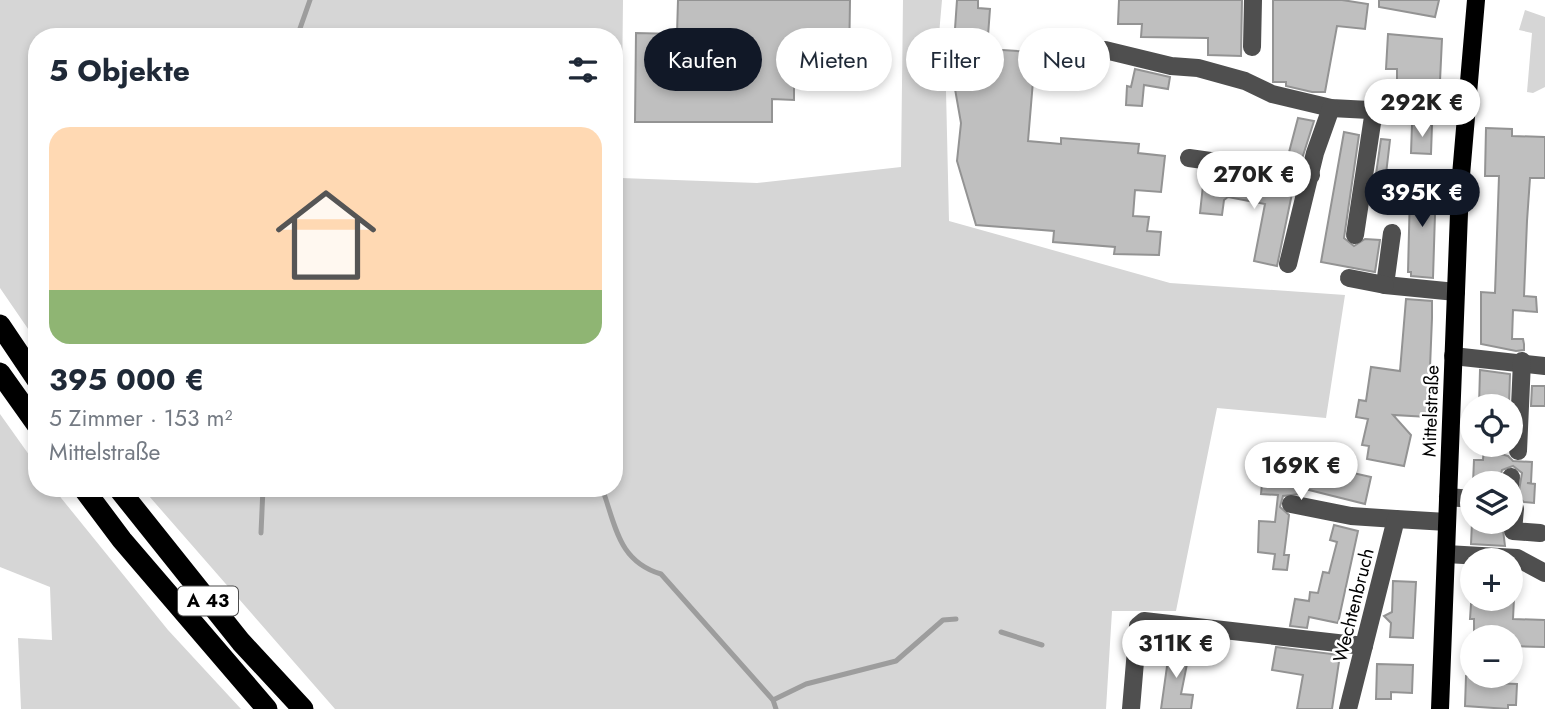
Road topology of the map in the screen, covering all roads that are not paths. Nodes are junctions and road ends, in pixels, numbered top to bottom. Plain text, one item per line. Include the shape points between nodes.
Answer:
1 (1253, 0) edge
2 (1476, 0) edge
3 (1252, 47) dead end
4 (1110, 51) edge
5 (1331, 108) junction
6 (1374, 110) junction
7 (1465, 115) junction
8 (1189, 158) dead end
9 (1311, 174) junction
10 (1392, 233) dead end
11 (1355, 235) dead end
12 (1288, 264) dead end
13 (1349, 278) dead end
14 (1385, 285) junction
15 (1456, 292) junction
16 (0, 325) edge
17 (1453, 356) junction
18 (1522, 361) junction
19 (1545, 366) edge
20 (28, 367) edge
21 (0, 373) edge
22 (1521, 394) edge
23 (28, 412) edge
24 (1448, 496) junction
25 (90, 497) edge
26 (125, 497) edge
27 (1460, 498) edge
28 (1291, 504) dead end
29 (1396, 519) junction
30 (1447, 522) junction
31 (1523, 532) edge
32 (1540, 533) dead end
33 (1446, 554) junction
34 (1545, 573) edge
35 (1364, 646) junction
36 (267, 709) edge
37 (303, 709) edge
38 (1131, 709) edge
39 (1348, 709) edge
40 (1440, 709) edge

1 - 3 street
2 - 7 main road, Mittelstraße
4 - 5 street via 1198,68 1272,94
5 - 6 street
5 - 9 street
6 - 7 street
6 - 11 street
7 - 15 main road, Mittelstraße
8 - 9 street
9 - 12 street
10 - 14 street
13 - 14 street
14 - 15 street
15 - 17 main road, Mittelstraße
16 - 20 highway
17 - 18 street
17 - 24 main road, Mittelstraße
18 - 19 street
18 - 22 street
21 - 23 highway
24 - 27 street
24 - 30 main road, Mittelstraße
25 - 36 highway, A 43
26 - 37 highway, A 43 via 241,642
28 - 29 street
29 - 30 street
29 - 35 street, Wechtenbruch
30 - 33 main road, Mittelstraße
31 - 32 street
33 - 34 street via 1517,558
33 - 40 main road, Mittelstraße
35 - 38 street via 1144,621 1138,626
35 - 39 street, Wechtenbruch

